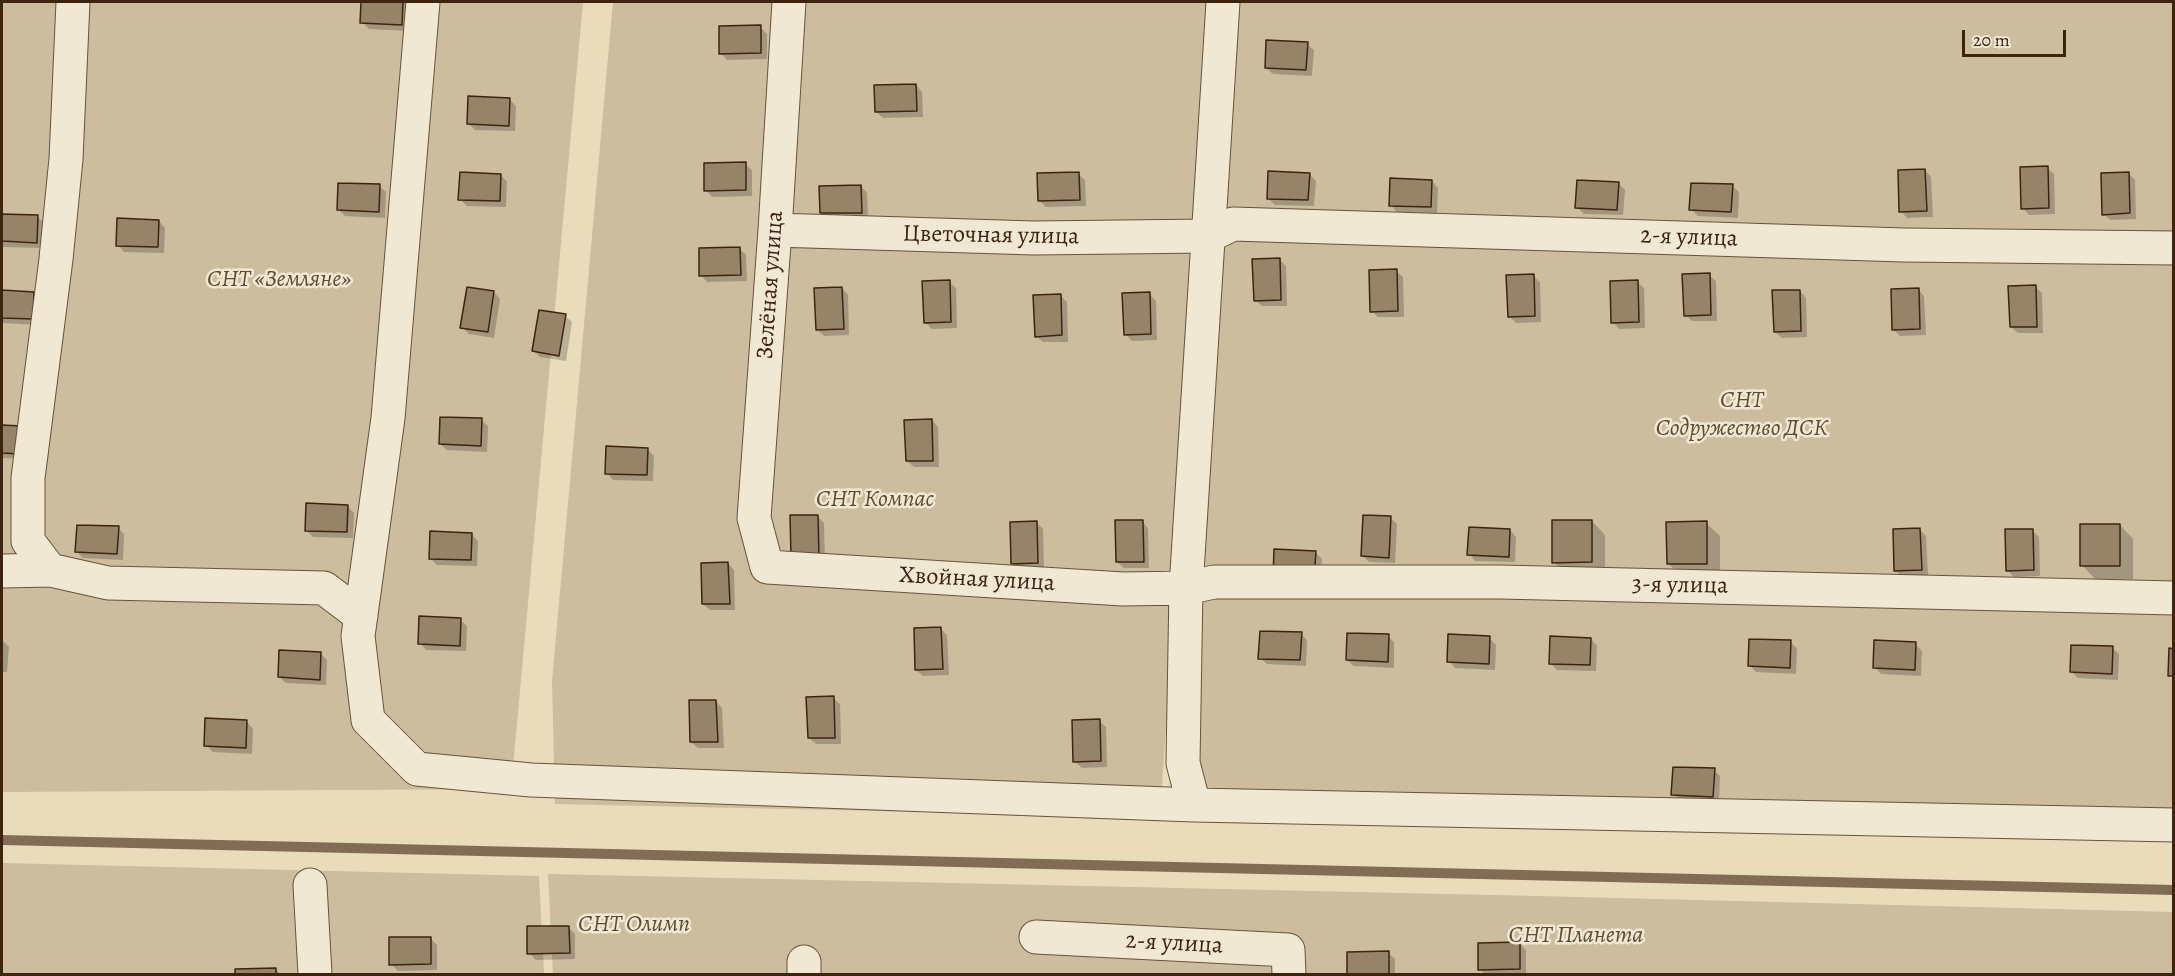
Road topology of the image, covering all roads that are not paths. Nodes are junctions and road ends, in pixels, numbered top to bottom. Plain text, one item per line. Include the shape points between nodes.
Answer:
1 (73, 2) edge
2 (423, 2) edge
3 (789, 2) edge
4 (1223, 2) edge
5 (775, 230) junction
6 (1208, 236) junction
7 (2174, 248) edge
8 (767, 567) joint
9 (50, 570) junction
10 (2, 571) edge
11 (1186, 588) junction
12 (2174, 598) edge
13 (361, 616) junction
14 (1194, 805) junction
15 (2174, 825) edge
16 (310, 885) dead end
17 (1036, 937) dead end
18 (315, 975) edge
19 (1289, 975) edge

1 - 9 street via 66,159 28,477 28,541
2 - 13 street via 388,418
3 - 5 street, Зелёная улица
4 - 6 street
5 - 6 street, Цветочная улица via 1034,238
5 - 8 street, Зелёная улица via 754,518
6 - 7 street, 2-я улица via 1233,224 1904,245
6 - 11 street
8 - 11 street, Хвойная улица via 1123,589
9 - 10 street
9 - 13 street via 108,583 324,588
11 - 12 street, 3-я улица via 1214,582 1501,582
11 - 14 street via 1183,763
13 - 14 street via 358,636 368,720 417,769 531,780
14 - 15 street
16 - 18 street
17 - 19 street, 2-я улица via 1288,950

